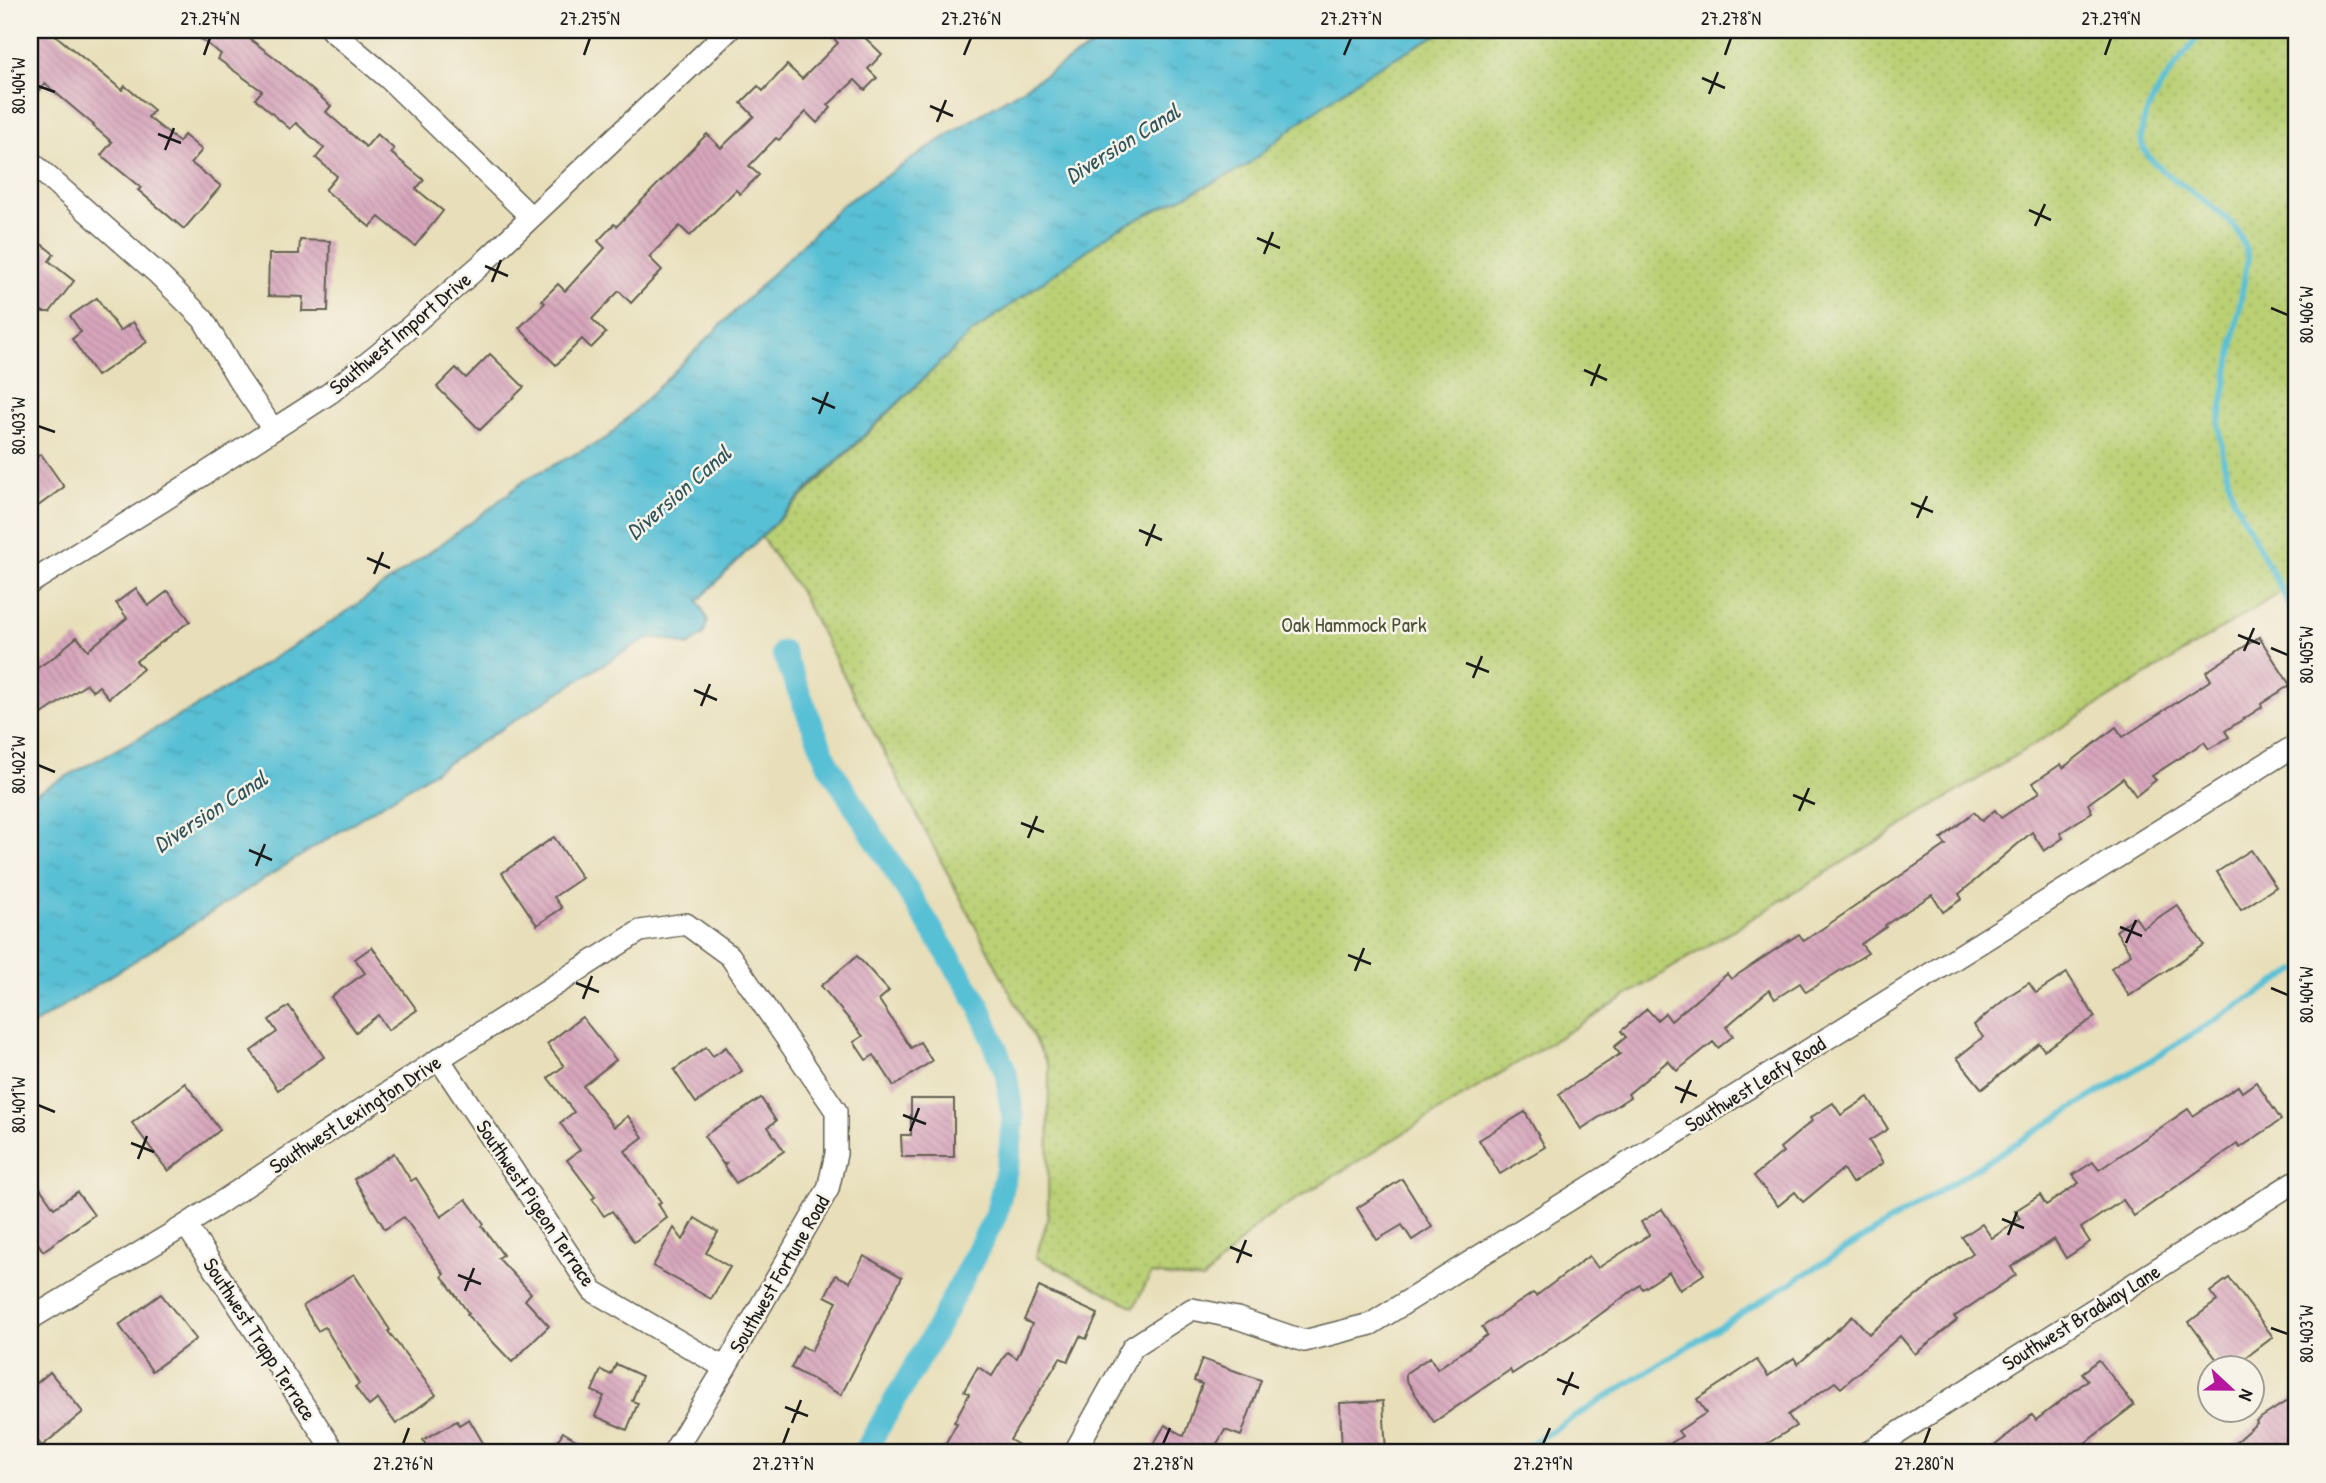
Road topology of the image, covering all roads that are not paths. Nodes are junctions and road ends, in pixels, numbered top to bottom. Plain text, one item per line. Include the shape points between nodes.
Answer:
1 (331, 30) edge
2 (729, 30) edge
3 (30, 162) edge
4 (530, 216) junction
5 (273, 429) junction
6 (30, 583) edge
7 (2296, 745) edge
8 (687, 923) joint
9 (439, 1059) junction
10 (2296, 1181) edge
11 (186, 1225) junction
12 (30, 1319) edge
13 (726, 1368) junction
14 (335, 1453) edge
15 (673, 1453) edge
16 (1074, 1453) edge
17 (1867, 1453) edge

1 - 4 street via 388,78
2 - 4 street, Southwest Import Drive
3 - 5 street via 203,319
4 - 5 street, Southwest Import Drive via 380,353 330,393
5 - 6 street, Southwest Import Drive
7 - 16 street, Southwest Leafy Road via 1371,1324 1304,1341 1237,1318 1192,1309 1133,1347
8 - 9 street, Southwest Lexington Drive via 640,931
8 - 13 street, Southwest Fortune Road via 730,956 836,1111 836,1154 828,1189
9 - 11 street, Southwest Lexington Drive
9 - 13 street, Southwest Pigeon Terrace via 593,1291
10 - 17 street, Southwest Bradway Lane
11 - 12 street, Southwest Lexington Drive
11 - 14 street, Southwest Trapp Terrace
13 - 15 street, Southwest Fortune Road

